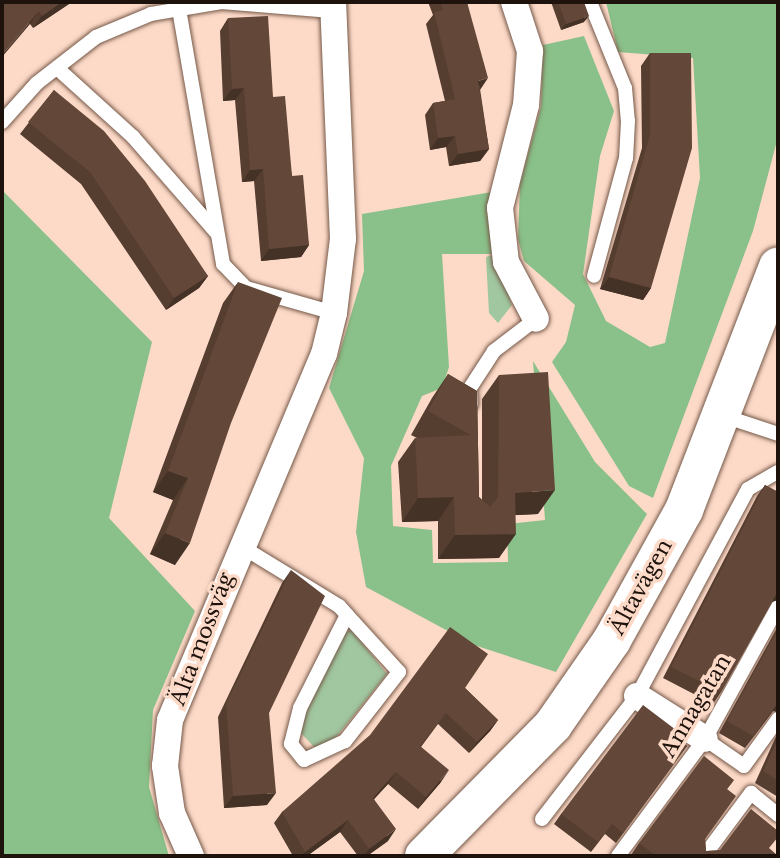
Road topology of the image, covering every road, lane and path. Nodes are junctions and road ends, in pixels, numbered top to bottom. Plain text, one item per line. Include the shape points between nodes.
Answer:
1 (222, 2) edge
2 (514, 2) edge
3 (590, 2) edge
4 (332, 7) edge
5 (179, 9) junction
6 (57, 68) junction
7 (2, 122) edge
8 (218, 234) junction
9 (778, 267) edge
10 (594, 276) dead end
11 (334, 313) junction
12 (536, 319) joint
13 (724, 416) junction
14 (471, 428) edge
15 (778, 434) edge
16 (778, 471) edge
17 (239, 545) junction
18 (778, 607) edge
19 (347, 615) junction
20 (637, 696) junction
21 (778, 719) edge
22 (705, 739) junction
23 (778, 815) edge
24 (542, 819) dead end
25 (191, 856) edge
26 (424, 856) edge
27 (618, 856) edge
28 (704, 856) edge

1 - 4 lane, Älta mossväg
1 - 5 lane, Älta mossväg
2 - 12 street via 530,51 526,105 500,208 506,262
3 - 10 lane via 625,88 628,121 626,158
4 - 11 street, Älta mossväg via 343,239
5 - 6 lane, Älta mossväg via 96,37
5 - 8 lane
6 - 7 lane, Älta mossväg
6 - 8 lane via 133,136
8 - 11 lane via 223,264 246,288
9 - 13 main road, Ältavägen
11 - 17 street, Älta mossväg via 324,354
12 - 14 lane via 494,351 470,388
13 - 15 lane
13 - 26 main road, Ältavägen via 684,510 612,640 552,724
16 - 20 lane via 748,489
17 - 19 lane, Älta mossväg
17 - 25 street, Älta mossväg via 170,720 165,766 172,813
18 - 22 lane, Annagatan
19 - 19 lane, Älta mossväg via 399,672 345,741 304,760 291,744 300,708
20 - 22 street
20 - 24 lane
21 - 22 lane via 744,766
22 - 27 lane, Annagatan
23 - 28 lane via 751,793

